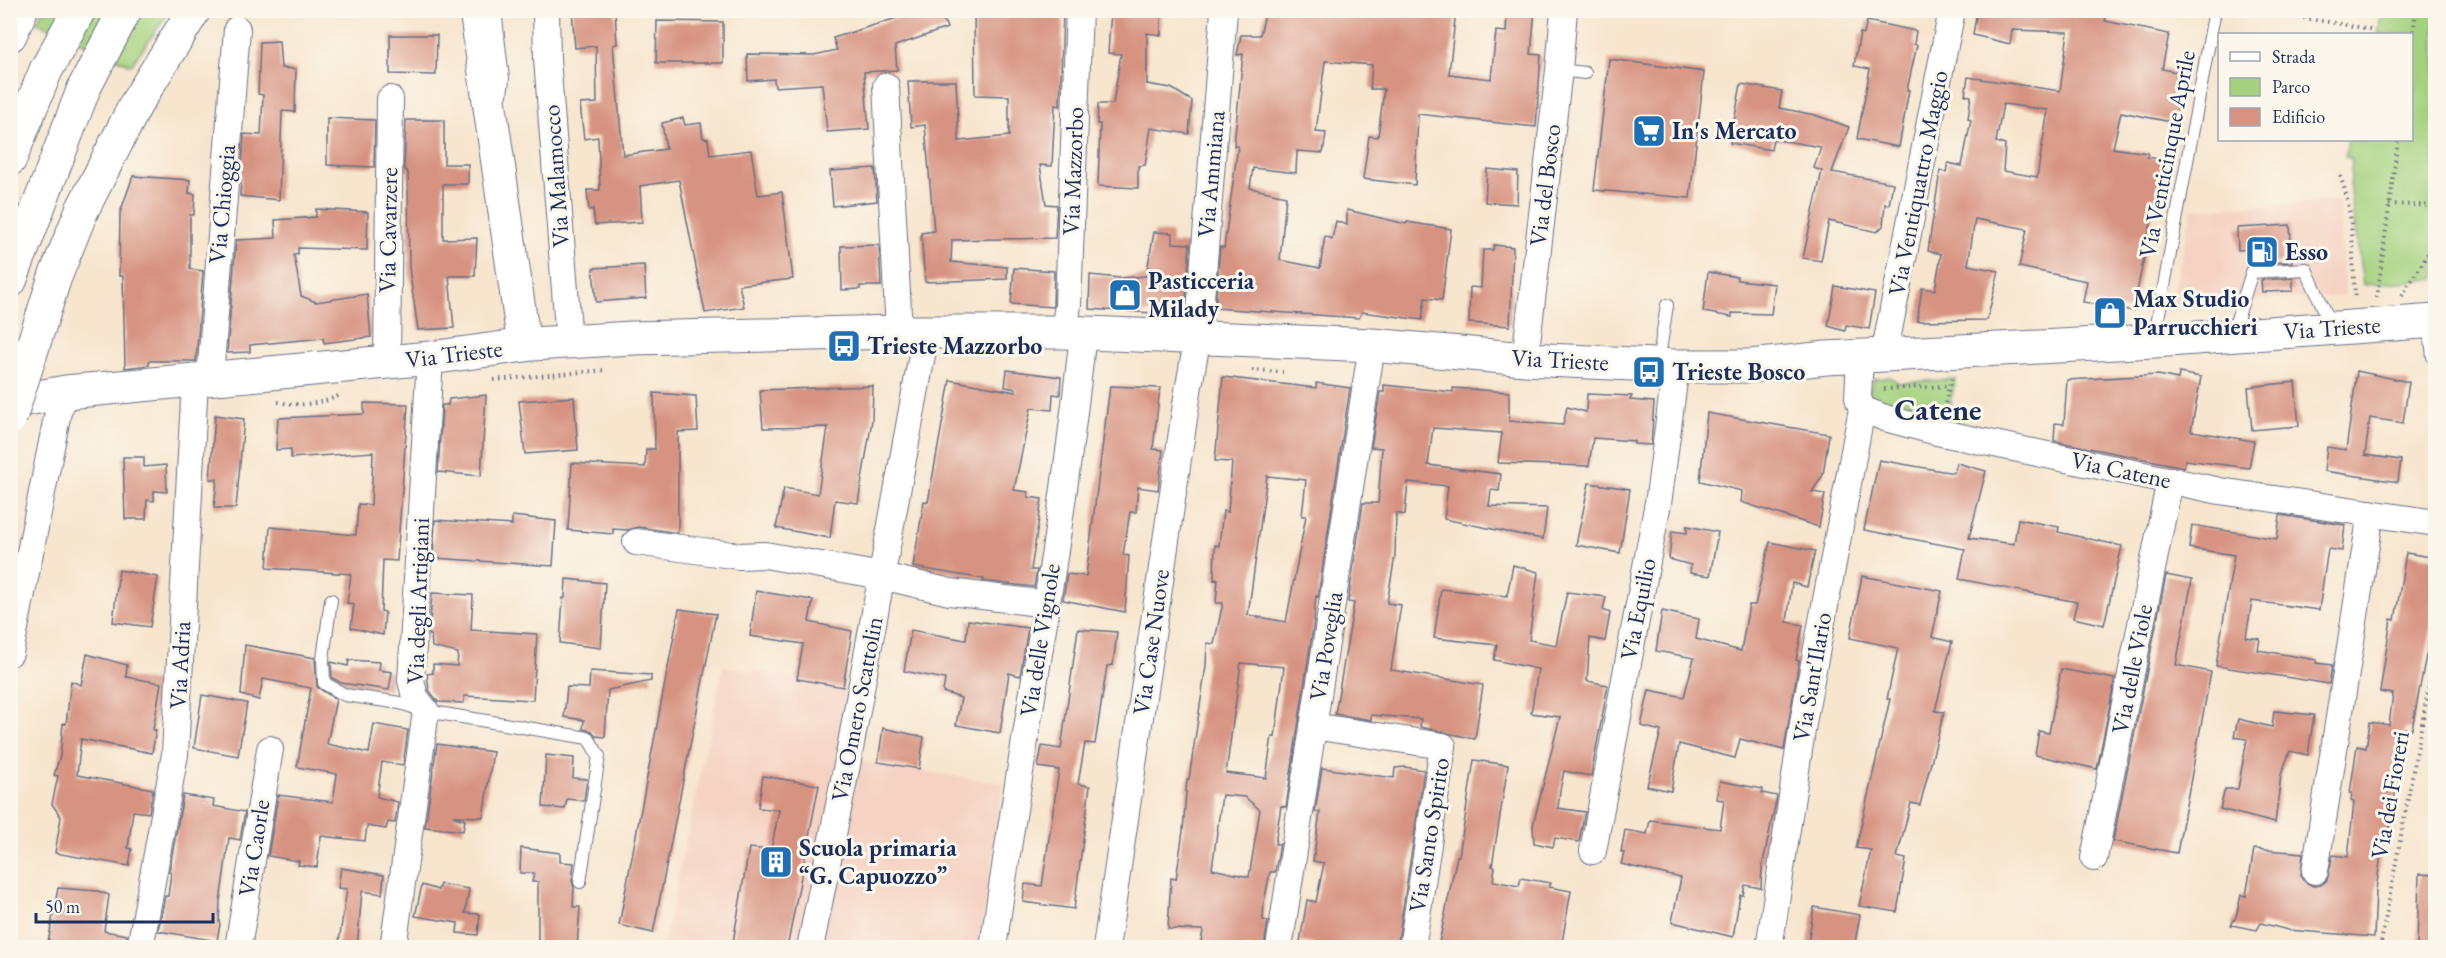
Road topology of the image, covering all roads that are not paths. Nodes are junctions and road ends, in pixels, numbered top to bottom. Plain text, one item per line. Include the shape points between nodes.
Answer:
1 (21, 10) edge
2 (80, 10) edge
3 (125, 10) edge
4 (194, 10) edge
5 (476, 10) edge
6 (495, 10) edge
7 (546, 10) edge
8 (1079, 10) edge
9 (1564, 10) edge
10 (1952, 10) edge
11 (2215, 10) edge
12 (1224, 11) edge
13 (237, 29) dead end
14 (10, 35) edge
15 (1559, 70) junction
16 (1585, 73) dead end
17 (886, 86) dead end
18 (390, 99) dead end
19 (494, 141) junction
20 (10, 159) edge
21 (10, 281) edge
22 (1667, 305) dead end
23 (2432, 321) edge
24 (2332, 328) junction
25 (913, 332) junction
26 (1074, 332) junction
27 (2232, 335) junction
28 (1198, 336) junction
29 (2154, 341) junction
30 (569, 342) junction
31 (524, 345) junction
32 (1372, 345) junction
33 (430, 358) junction
34 (2436, 358) edge
35 (1525, 359) junction
36 (387, 362) junction
37 (1667, 365) junction
38 (1874, 366) junction
39 (202, 379) junction
40 (66, 392) junction
41 (10, 402) edge
42 (1862, 409) junction
43 (10, 418) edge
44 (2170, 480) junction
45 (2371, 513) junction
46 (2436, 523) edge
47 (636, 542) dead end
48 (882, 576) junction
49 (331, 600) dead end
50 (1047, 604) junction
51 (10, 653) edge
52 (426, 711) junction
53 (1313, 726) junction
54 (270, 748) dead end
55 (1593, 851) dead end
56 (2094, 858) dead end
57 (2315, 872) dead end
58 (580, 882) dead end
59 (140, 948) edge
60 (238, 948) edge
61 (393, 948) edge
62 (810, 948) edge
63 (993, 948) edge
64 (1107, 948) edge
65 (1279, 948) edge
66 (1412, 948) edge
67 (1769, 948) edge

1 - 14 main road
2 - 20 main road via 46,70
3 - 21 main road via 84,88
4 - 43 main road, bridge via 136,104 81,210
5 - 19 main road
6 - 19 lane via 503,79
7 - 30 street, Via Malamocco
8 - 26 street, Via Mazzorbo via 1068,305
9 - 15 street, Via del Bosco
10 - 38 street, Via Ventiquattro Maggio
11 - 29 lane, Via Venticinque Aprile
12 - 28 street, Via Ammiana
13 - 39 street, Via Chioggia
15 - 16 lane
15 - 35 street, Via del Bosco
17 - 25 street
18 - 36 street, Via Cavarzere
19 - 31 main road
22 - 37 lane
23 - 24 main road, Via Trieste
23 - 34 lane
24 - 27 main road, Via Trieste
24 - 27 lane via 2306,269 2252,272
25 - 26 main road, Via Trieste
25 - 30 main road, Via Trieste
25 - 48 street, Via Omero Scattolin
26 - 28 main road, Via Trieste
26 - 50 street, Via delle Vignole
27 - 29 main road, Via Trieste
28 - 32 main road, Via Trieste
28 - 64 street, Via Case Nuove
29 - 38 main road, Via Trieste
30 - 31 main road, Via Trieste
31 - 33 main road, Via Trieste
32 - 35 main road, Via Trieste
32 - 53 street, Via Poveglia
33 - 36 main road, Via Trieste
33 - 52 street, Via degli Artigiani via 411,680 415,697
35 - 37 main road, Via Trieste
36 - 39 main road, Via Trieste
37 - 38 main road, Via Trieste via 1750,366 1826,358
37 - 55 street, Via Equilio via 1659,497
38 - 42 street via 1858,398
39 - 40 main road, Via Trieste
39 - 59 street, Via Adria via 175,754
40 - 41 main road, Via Trieste
40 - 51 street via 58,412
42 - 44 street, Via Catene via 1937,432
42 - 67 street, Via Sant'Ilario via 1804,717
44 - 45 street, Via Catene
44 - 56 street, Via delle Viole
45 - 46 street, Via Catene
45 - 57 street
47 - 48 street via 739,556 765,555
48 - 50 street via 950,591
48 - 62 street, Via Omero Scattolin
49 - 52 lane via 323,659 324,683 345,695
50 - 63 street, Via delle Vignole
52 - 58 lane via 588,738 598,756
52 - 61 street, Via degli Artigiani
53 - 65 street, Via Poveglia
53 - 66 street, Via Santo Spirito via 1443,746
54 - 60 street, Via Caorle

